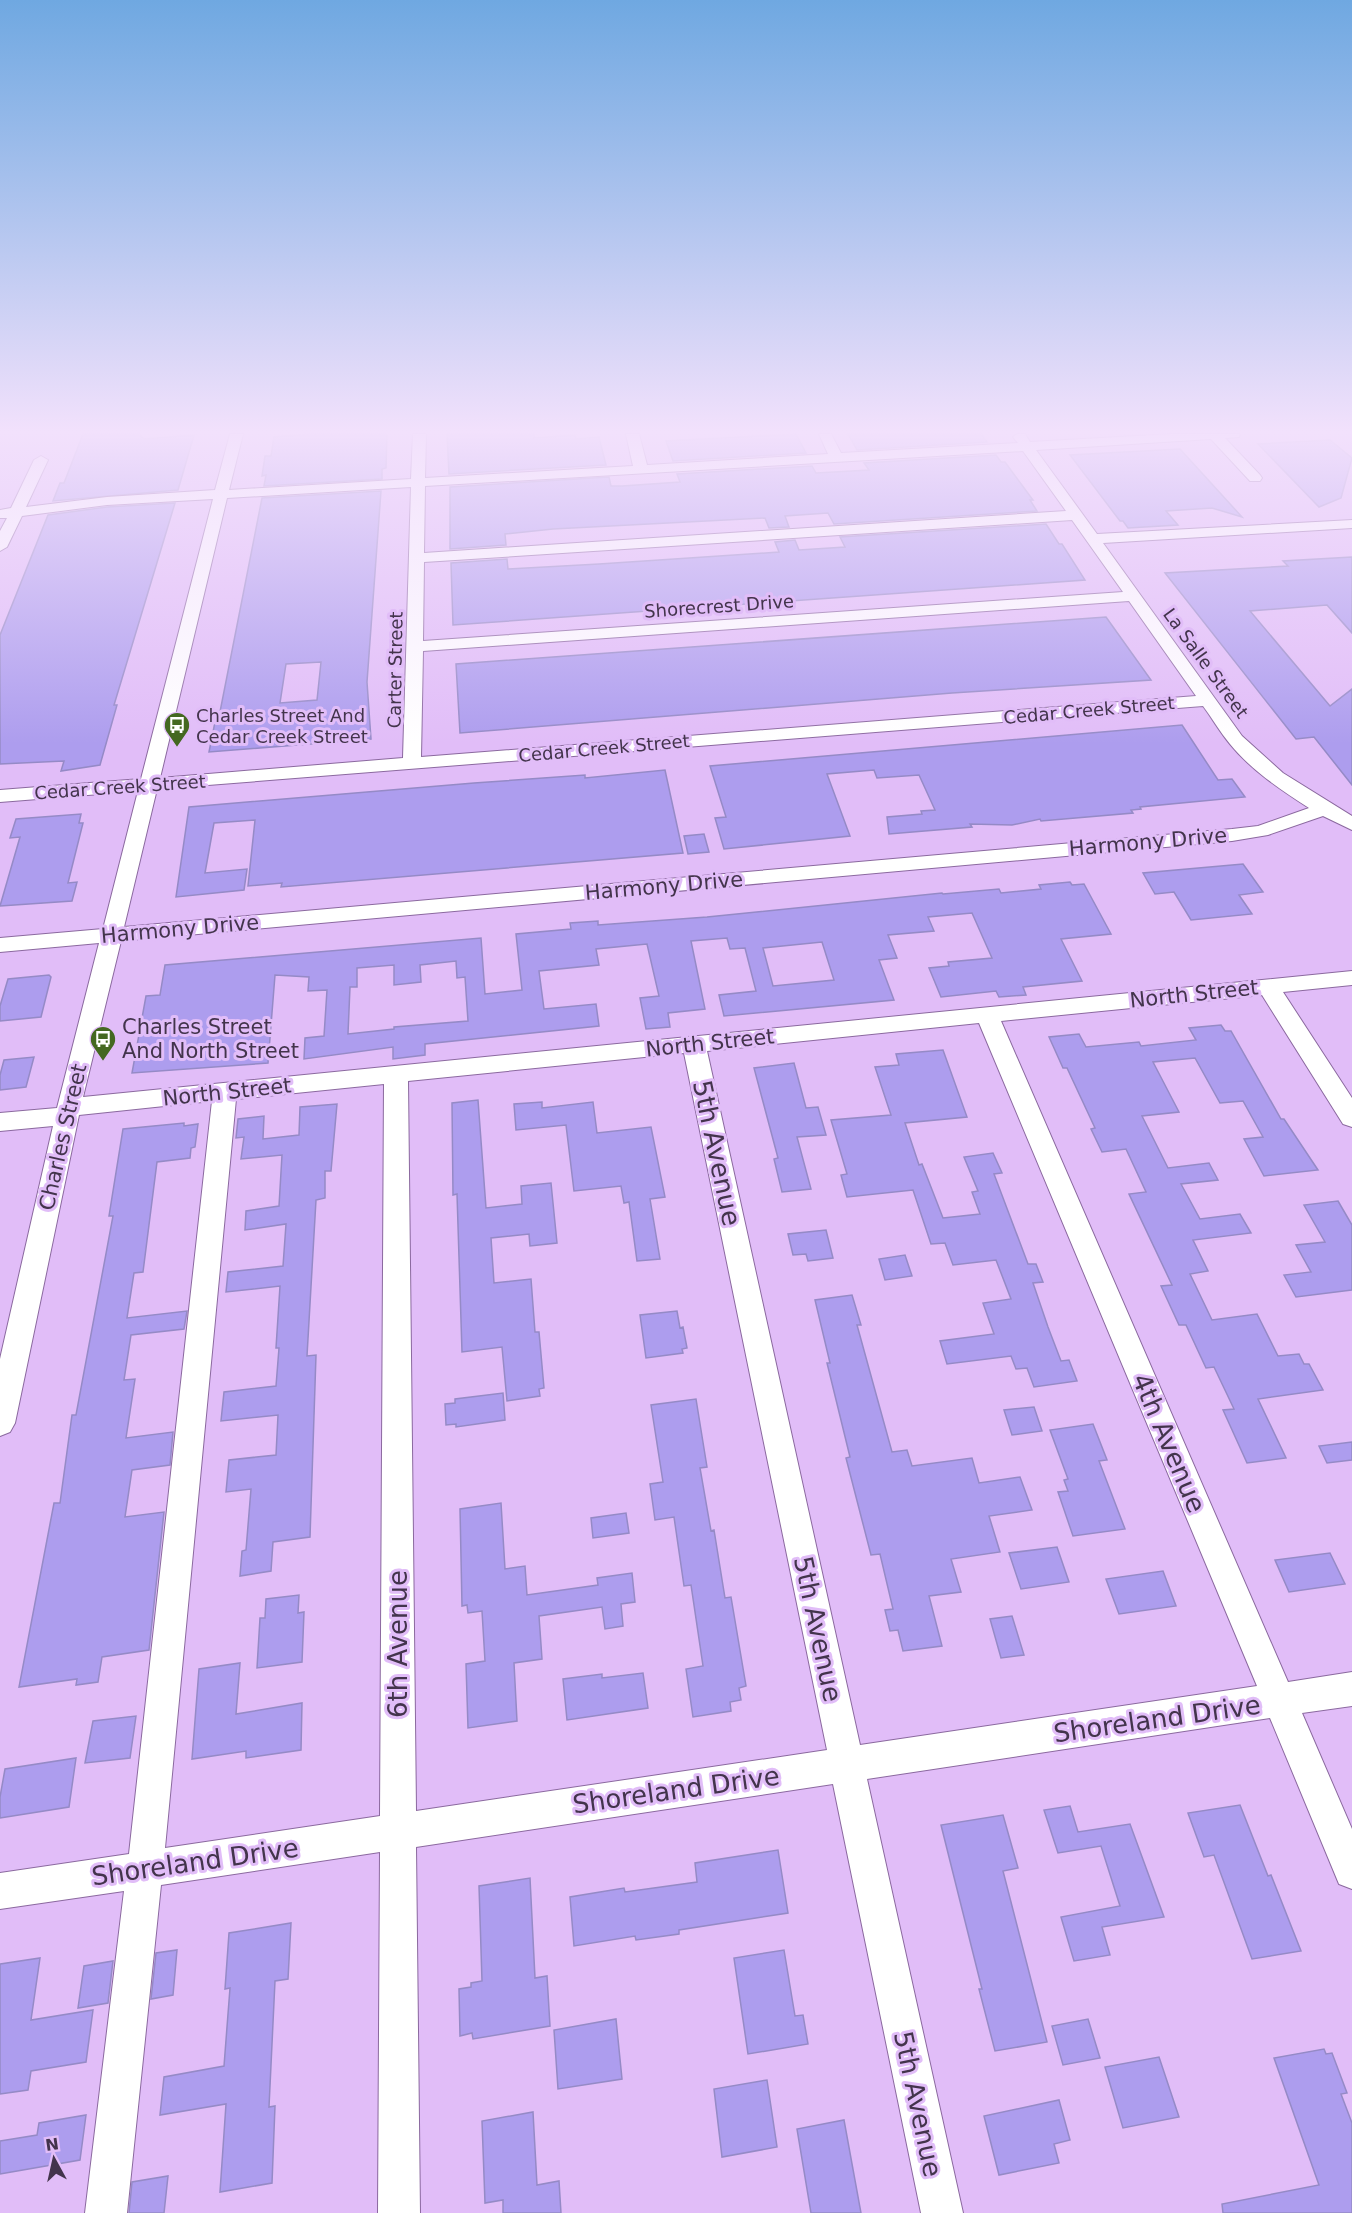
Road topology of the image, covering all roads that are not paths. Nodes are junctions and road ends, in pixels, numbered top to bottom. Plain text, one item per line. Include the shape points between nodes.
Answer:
1 (210, 537) edge
2 (417, 537) edge
3 (734, 537) edge
4 (1123, 537) edge
5 (1093, 539) joint
6 (417, 558) junction
7 (1134, 596) junction
8 (415, 647) junction
9 (1208, 700) junction
10 (412, 764) junction
11 (149, 784) junction
12 (0, 796) edge
13 (1324, 809) junction
14 (1352, 824) edge
15 (112, 935) junction
16 (0, 945) edge
17 (1352, 978) edge
18 (1268, 987) junction
19 (987, 1015) junction
20 (694, 1044) junction
21 (396, 1075) junction
22 (225, 1093) junction
23 (68, 1112) junction
24 (1352, 1118) edge
25 (0, 1122) edge
26 (0, 1423) edge
27 (1352, 1689) edge
28 (1279, 1701) junction
29 (847, 1765) junction
30 (398, 1831) junction
31 (145, 1869) junction
32 (1352, 1871) edge
33 (0, 1891) edge
34 (106, 2213) edge
35 (399, 2213) edge
36 (942, 2213) edge

1 - 11 street, Charles Street
2 - 6 street, Carter Street
3 - 6 street
4 - 5 street
5 - 7 street, La Salle Street
6 - 8 street, Carter Street
7 - 8 street, Shorecrest Drive
7 - 9 street, La Salle Street
8 - 10 street, Carter Street
9 - 10 street, Cedar Creek Street
9 - 13 street, La Salle Street via 1251,757 1283,784
10 - 11 street, Cedar Creek Street
11 - 12 street, Cedar Creek Street
11 - 15 street, Charles Street
13 - 14 street, La Salle Street
13 - 15 street, Harmony Drive via 1261,831 1232,835
15 - 16 street, Harmony Drive
15 - 23 street, Charles Street
17 - 18 street, North Street
18 - 19 street, North Street
18 - 24 street
19 - 20 street, North Street
19 - 28 street, 4th Avenue
20 - 21 street, North Street
20 - 29 street, 5th Avenue
21 - 22 street, North Street
21 - 30 street, 6th Avenue
22 - 23 street, North Street
22 - 31 street
23 - 25 street, North Street
23 - 26 street, Charles Street
27 - 28 street, Shoreland Drive
28 - 29 street, Shoreland Drive
28 - 32 street, 4th Avenue
29 - 30 street, Shoreland Drive
29 - 36 street, 5th Avenue
30 - 31 street, Shoreland Drive
30 - 35 street, 6th Avenue
31 - 33 street, Shoreland Drive
31 - 34 street

